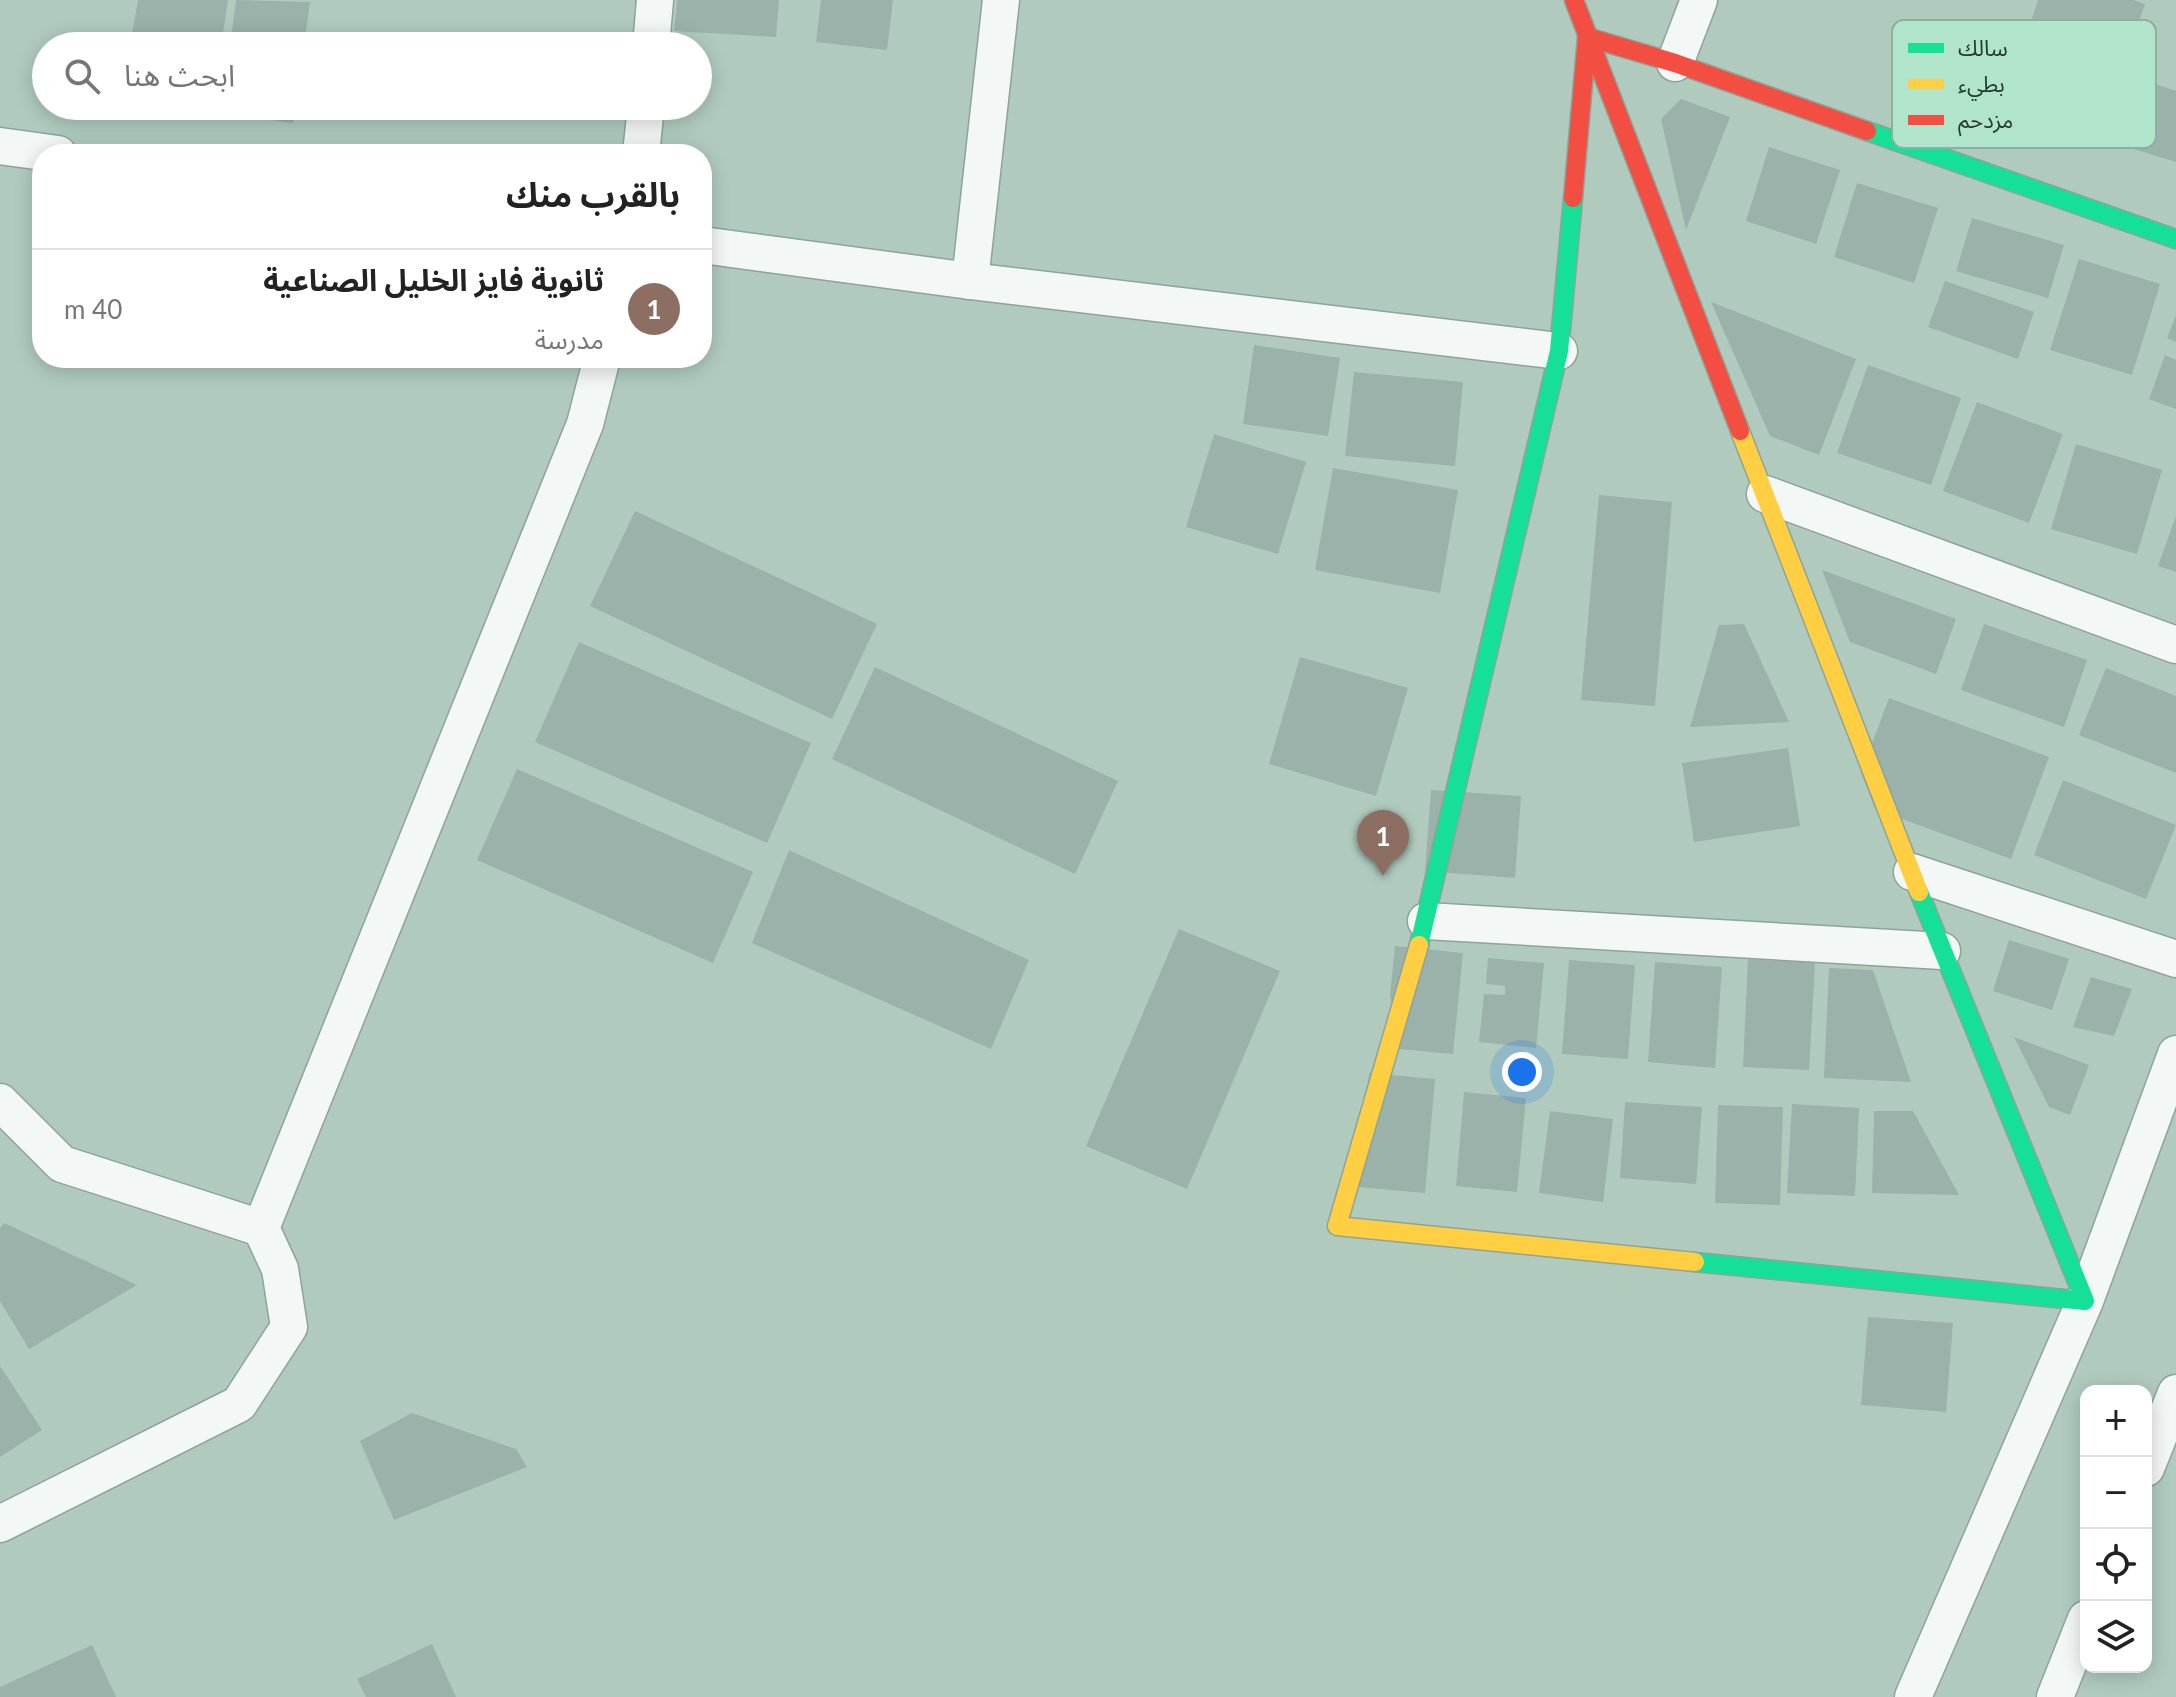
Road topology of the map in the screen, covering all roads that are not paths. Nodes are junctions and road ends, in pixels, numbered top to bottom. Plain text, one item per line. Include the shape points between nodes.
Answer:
1 (655, 0) edge
2 (1001, 0) edge
3 (1574, 0) edge
4 (1699, 0) edge
5 (652, 32) edge
6 (1587, 37) junction
7 (1675, 63) junction
8 (645, 120) edge
9 (1892, 139) edge
10 (642, 144) edge
11 (0, 146) edge
12 (1917, 148) edge
13 (32, 150) edge
14 (2176, 239) edge
15 (712, 246) edge
16 (970, 281) junction
17 (1559, 351) junction
18 (599, 368) edge
19 (1765, 494) junction
20 (2176, 645) edge
21 (1912, 872) junction
22 (1426, 921) junction
23 (1942, 951) junction
24 (2176, 959) edge
25 (2176, 1054) edge
26 (0, 1102) edge
27 (261, 1228) junction
28 (2085, 1301) junction
29 (2176, 1393) edge
30 (2150, 1457) edge
31 (0, 1524) edge
32 (2080, 1634) edge
33 (1913, 1697) edge
34 (2055, 1697) edge

1 - 5 street
2 - 16 street
3 - 6 street
4 - 7 street
6 - 7 street
6 - 17 street
6 - 19 street
7 - 9 street
8 - 10 street
11 - 13 street
12 - 14 street
15 - 16 street
16 - 17 street
17 - 22 street
18 - 27 street via 585,424
19 - 20 street
19 - 21 street
21 - 23 street
21 - 24 street
22 - 23 street
22 - 28 street via 1337,1226
23 - 28 street
25 - 28 street
26 - 27 street via 62,1164
27 - 31 street via 280,1269 289,1327 239,1404
28 - 33 street
29 - 30 street
32 - 34 street

